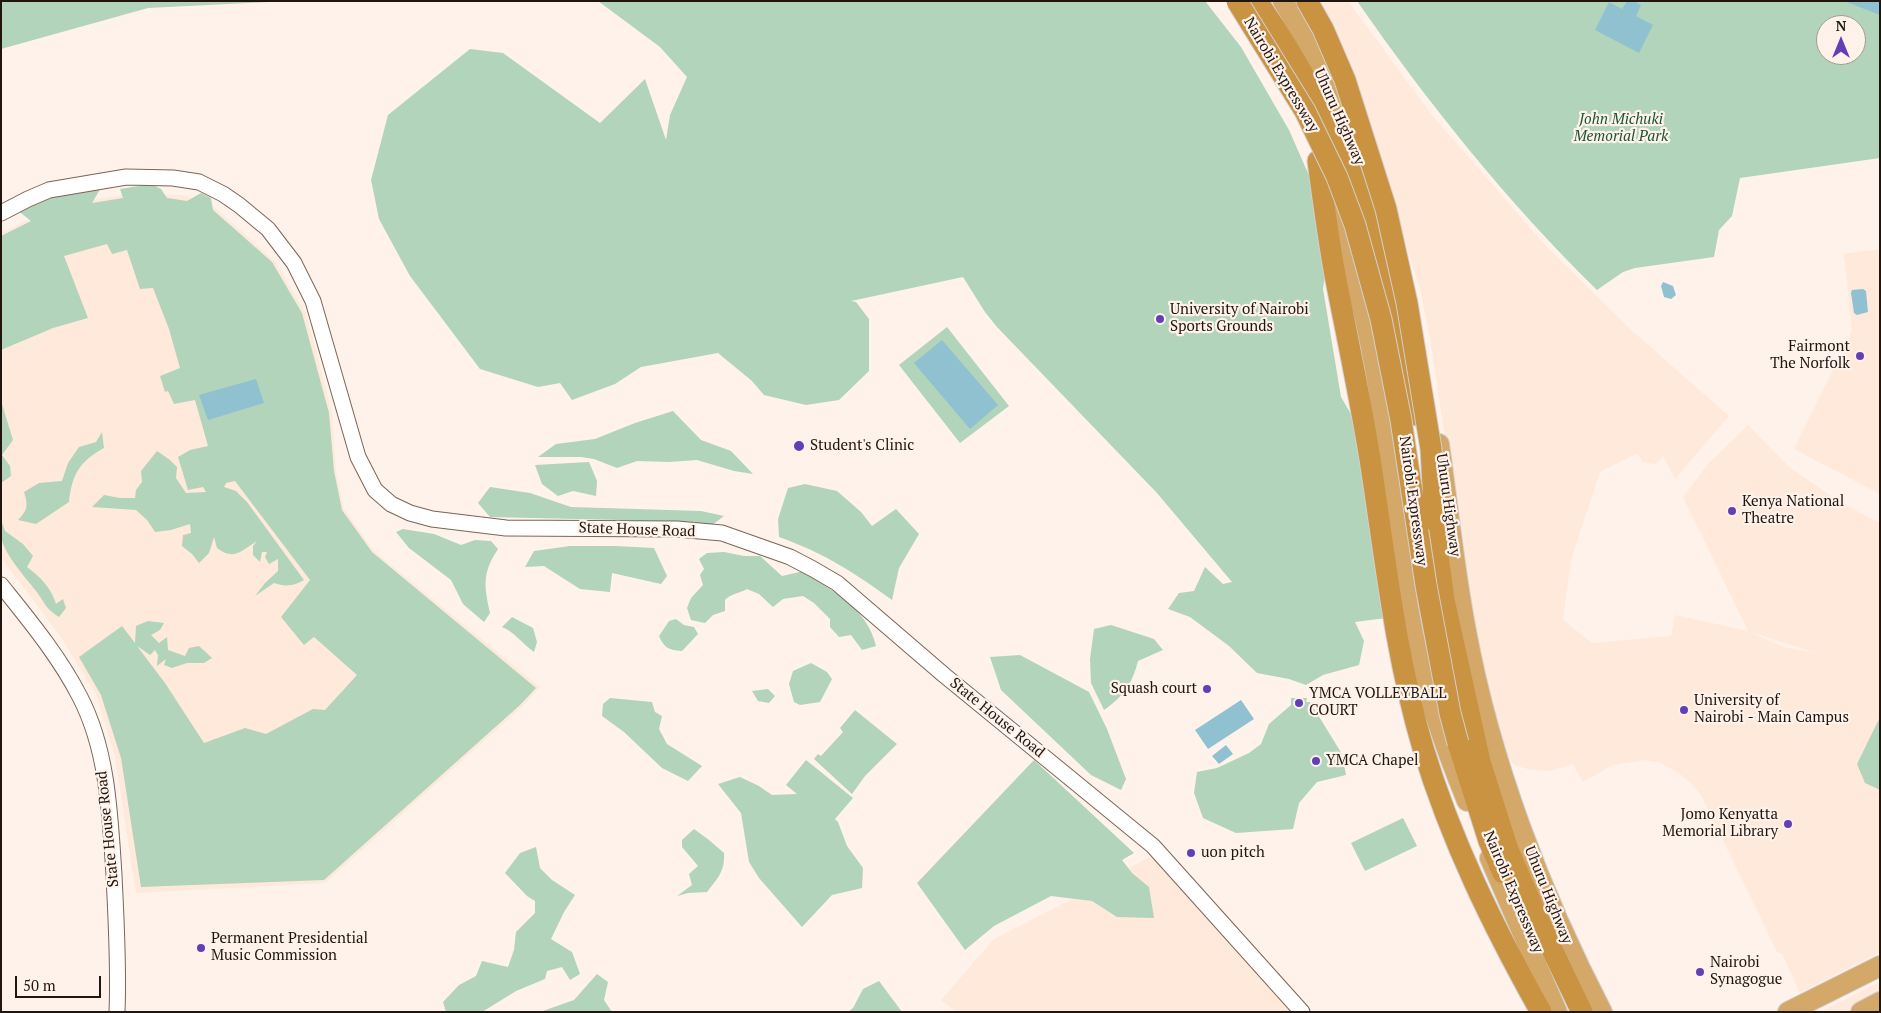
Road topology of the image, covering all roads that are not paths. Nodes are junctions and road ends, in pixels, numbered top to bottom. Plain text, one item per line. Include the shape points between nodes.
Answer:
1 (1237, 1) edge
2 (1250, 1) edge
3 (1257, 1) edge
4 (1283, 1) edge
5 (1307, 1) edge
6 (1318, 161) junction
7 (1, 213) edge
8 (1434, 521) junction
9 (1, 585) edge
10 (1880, 966) edge
11 (1880, 1002) edge
12 (117, 1012) edge
13 (1302, 1012) edge
14 (1542, 1012) edge
15 (1557, 1012) edge
16 (1566, 1012) edge
17 (1582, 1012) edge
18 (1602, 1012) edge
19 (1788, 1012) edge
20 (1861, 1012) edge

1 - 16 highway, Nairobi Expressway, bridge via 1305,111 1355,225 1402,420 1426,585 1458,743 1490,841
2 - 6 highway, Uhuru Highway via 1280,55
3 - 8 highway, Nairobi Expressway, bridge via 1305,76 1335,135 1360,196 1397,325 1425,459
4 - 18 highway, Uhuru Highway via 1305,39 1365,175 1418,328 1436,423 1466,632 1488,725 1534,864 1565,939
5 - 8 highway, bridge via 1345,80 1386,209 1407,303 1430,440
6 - 14 highway via 1412,711 1423,750 1470,876
6 - 15 highway, Uhuru Highway via 1368,328 1415,643 1443,740
7 - 13 street, State House Road via 49,190 126,177 199,182 223,194 268,229 294,262 313,302 358,457 375,490 391,504 432,519 506,528 677,529 722,534 790,557 813,569 837,584 1153,846
8 - 17 highway, Nairobi Expressway via 1444,600 1480,762 1508,850
9 - 12 street, State House Road via 66,673 80,698 99,753 110,814 116,910
10 - 19 highway
11 - 20 highway

